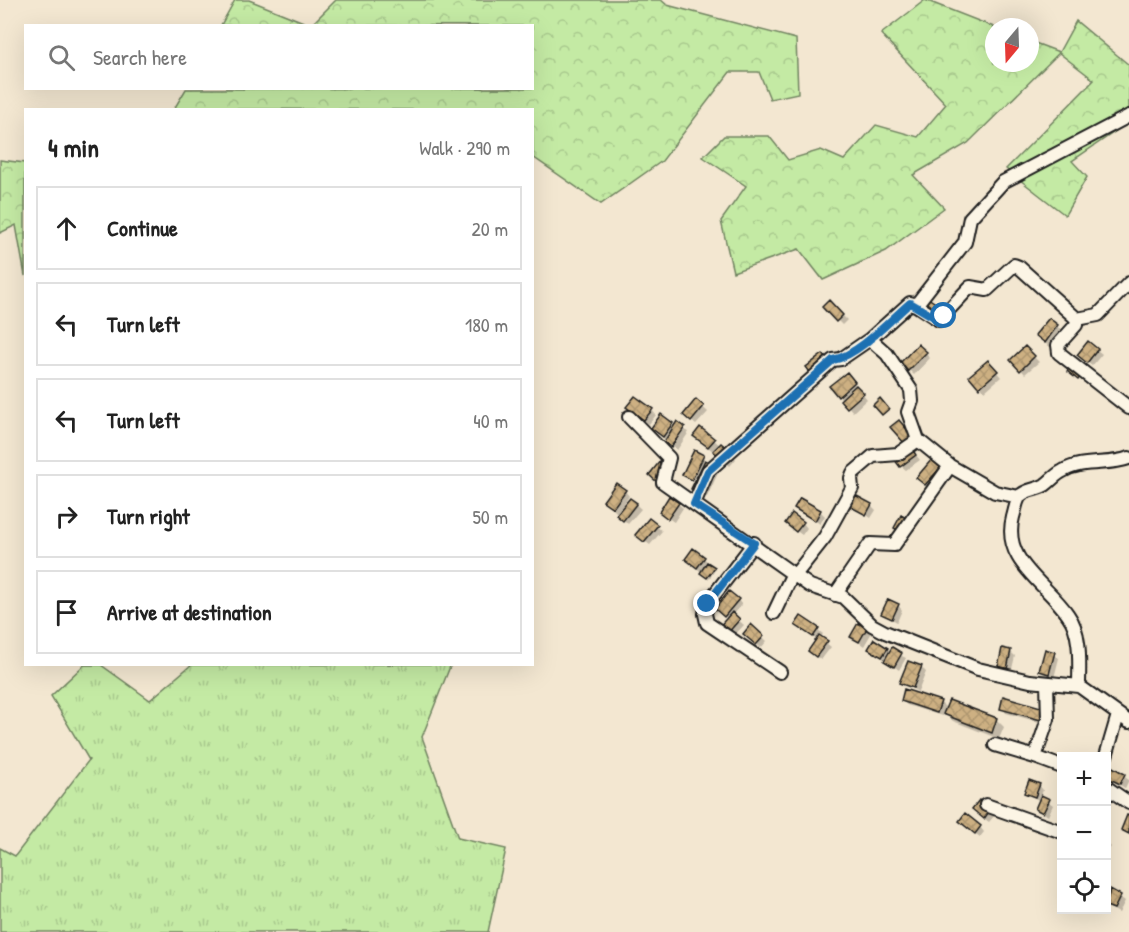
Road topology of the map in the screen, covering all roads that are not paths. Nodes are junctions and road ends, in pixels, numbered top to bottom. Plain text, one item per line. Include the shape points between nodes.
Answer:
1 (1129, 116) edge
2 (1129, 283) edge
3 (916, 305) junction
4 (1077, 319) junction
5 (870, 339) junction
6 (1129, 408) edge
7 (629, 417) dead end
8 (918, 440) junction
9 (1129, 458) edge
10 (950, 466) junction
11 (1019, 497) junction
12 (694, 504) junction
13 (754, 543) junction
14 (794, 574) junction
15 (835, 595) junction
16 (774, 613) dead end
17 (780, 672) dead end
18 (1047, 683) junction
19 (1078, 686) junction
20 (1124, 718) edge
21 (995, 745) dead end
22 (1108, 752) edge
23 (1035, 758) junction
24 (1057, 765) edge
25 (1111, 790) edge
26 (1129, 803) edge
27 (986, 805) dead end
28 (1057, 830) edge

1 - 3 street via 1003,182 970,218 964,242
2 - 4 street via 1098,315
3 - 4 street via 939,320 970,287 987,290 1014,266
3 - 5 street via 910,303
4 - 6 street via 1058,345 1059,353
5 - 8 street via 887,354 911,390 908,412
5 - 12 street via 841,359 833,360 708,471
7 - 12 street via 669,458 663,482
8 - 10 street
8 - 14 street via 898,454 873,456 853,473 852,488 825,537
9 - 11 street via 1082,463
10 - 11 street via 995,492
10 - 15 street via 894,545 870,544
11 - 19 street via 1010,530 1012,549 1073,624 1079,651
12 - 13 street
13 - 14 street
13 - 17 street via 707,604 705,614 707,623
14 - 15 street via 815,589
14 - 16 street
15 - 18 street via 872,625 904,640 978,669
18 - 19 street
18 - 23 street via 1048,719
19 - 20 street
20 - 22 street
21 - 23 street
23 - 24 street
25 - 26 street
27 - 28 street

